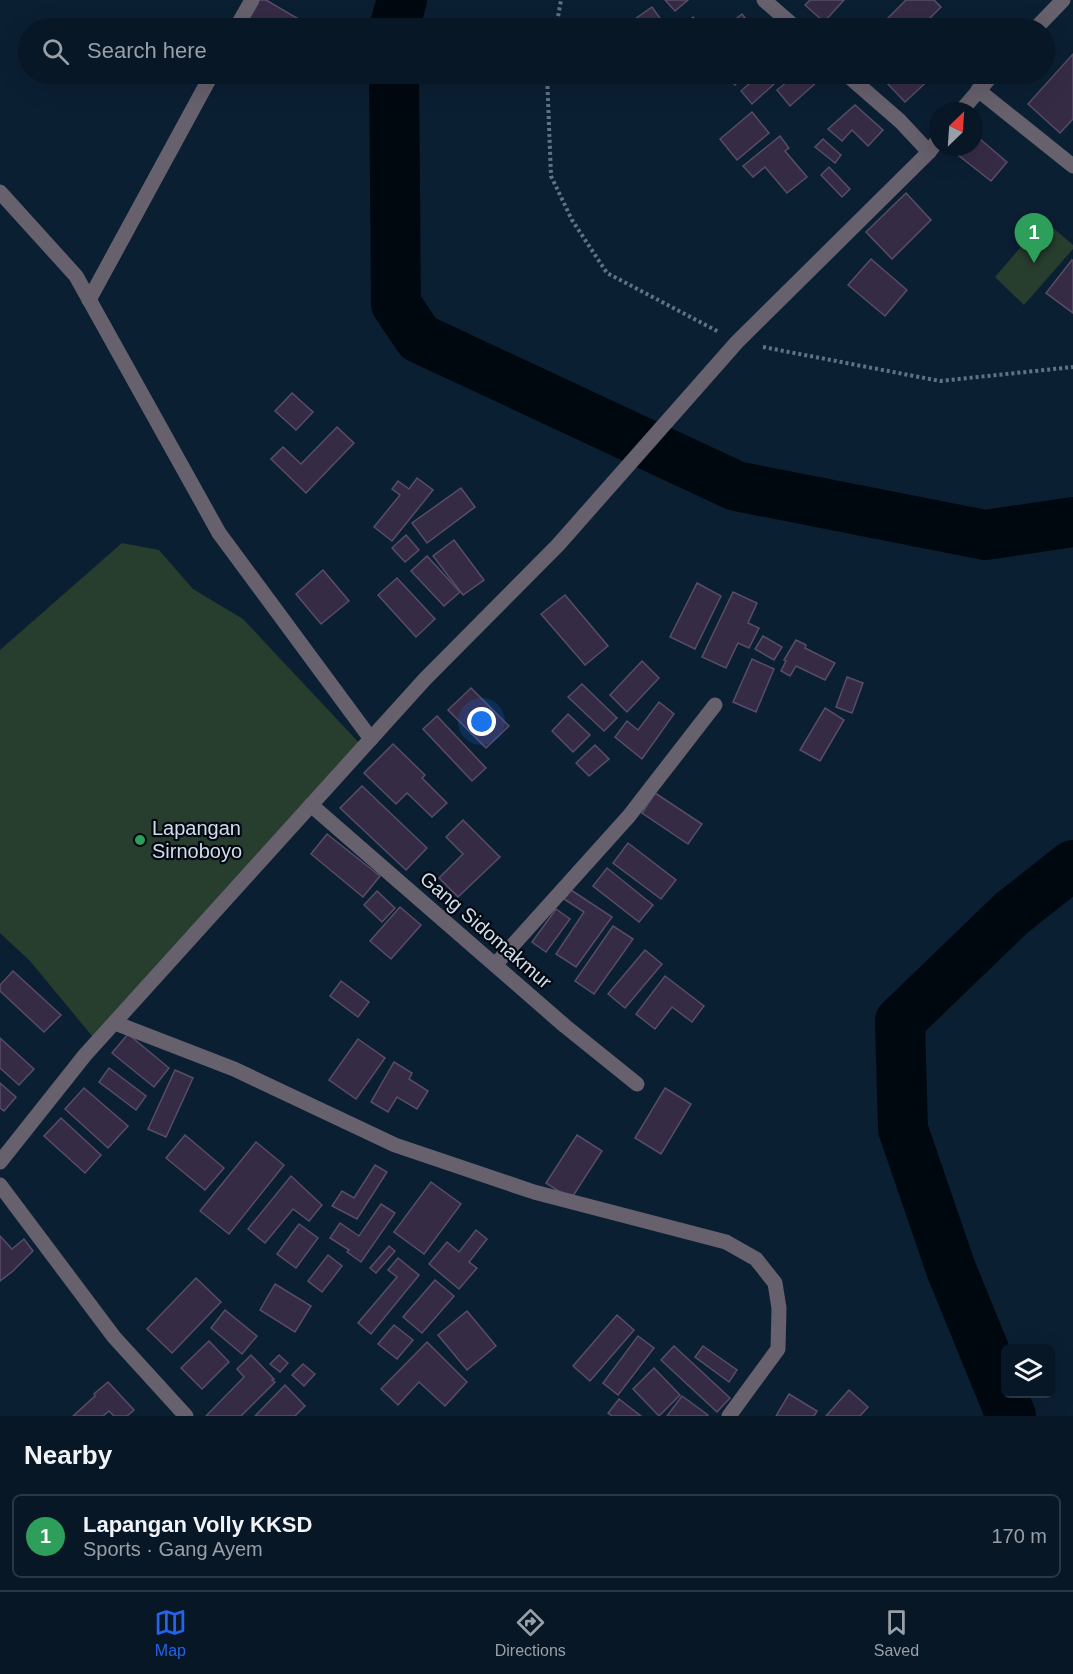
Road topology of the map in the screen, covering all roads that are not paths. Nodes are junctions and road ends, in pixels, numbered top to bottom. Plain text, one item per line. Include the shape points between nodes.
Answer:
1 (252, 0) edge
2 (764, 0) edge
3 (1063, 0) edge
4 (242, 18) edge
5 (785, 18) edge
6 (1046, 18) edge
7 (207, 84) edge
8 (857, 84) edge
9 (984, 84) edge
10 (978, 90) junction
11 (968, 102) edge
12 (929, 143) edge
13 (929, 150) edge
14 (1073, 166) edge
15 (0, 192) edge
16 (89, 300) junction
17 (715, 705) dead end
18 (371, 739) junction
19 (311, 805) junction
20 (495, 965) junction
21 (115, 1023) junction
22 (637, 1084) dead end
23 (0, 1162) edge
24 (0, 1185) edge
25 (186, 1416) edge
26 (729, 1416) edge

1 - 4 street
2 - 5 street
3 - 6 street
7 - 16 street
8 - 12 street
9 - 10 street
10 - 11 street
10 - 14 street
13 - 18 street via 719,361 558,545
15 - 16 street via 76,276
16 - 18 street via 219,533
17 - 20 street via 629,816
18 - 19 street
19 - 20 street, Gang Sidomakmur
19 - 21 street
20 - 22 street, Gang Sidomakmur
21 - 23 street
21 - 26 street via 234,1069 395,1145 534,1192 726,1242 756,1259 775,1282 778,1349
24 - 25 street via 114,1337

